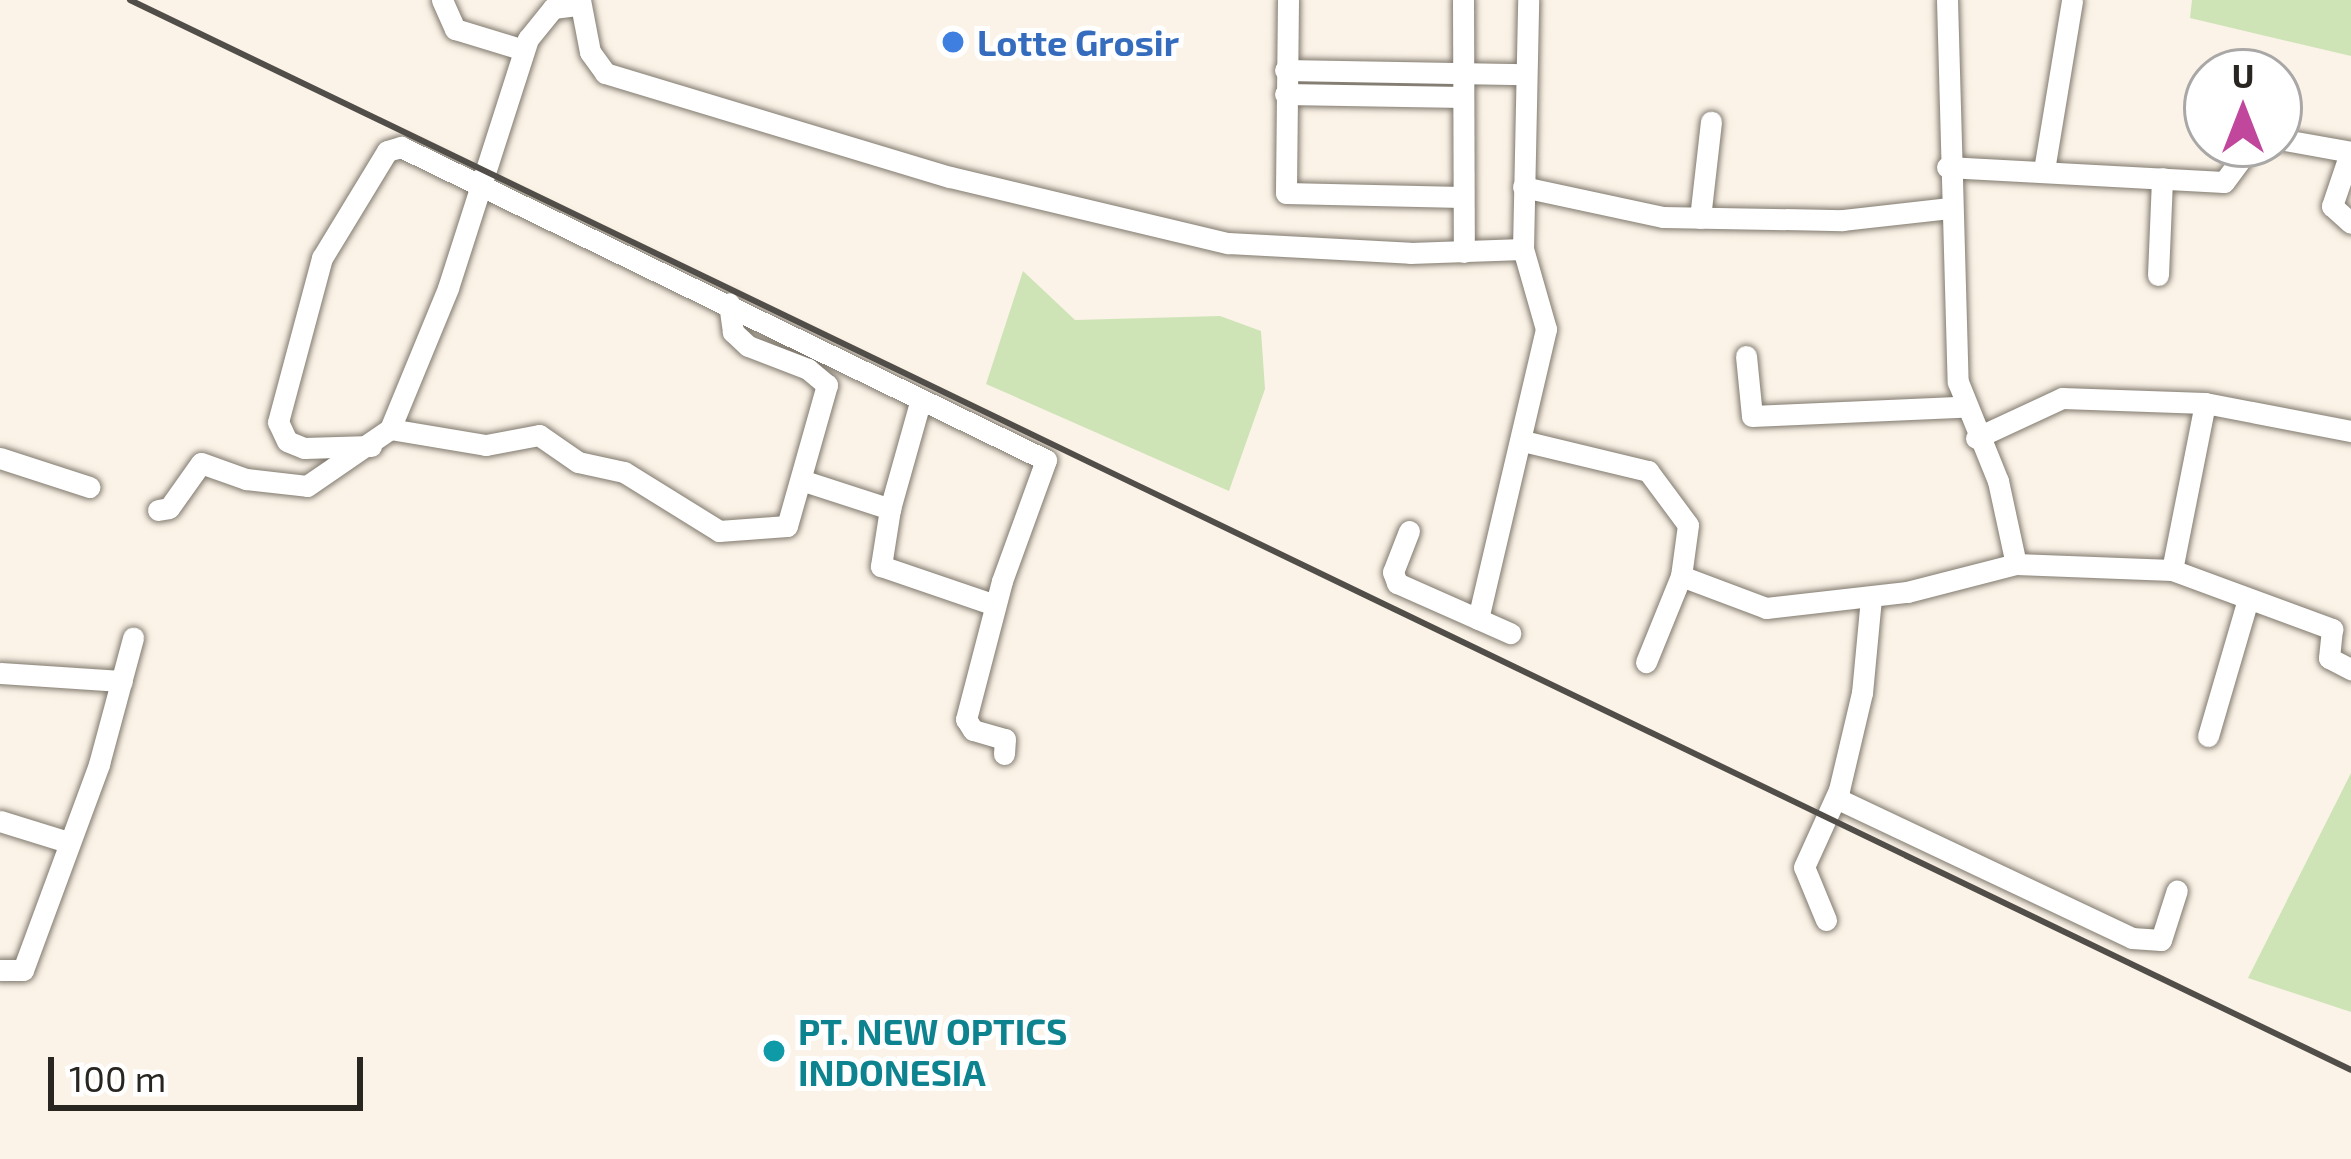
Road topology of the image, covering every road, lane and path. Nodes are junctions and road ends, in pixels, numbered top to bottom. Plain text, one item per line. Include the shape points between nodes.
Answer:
1 (442, 0) edge
2 (1288, 0) edge
3 (1463, 0) edge
4 (1528, 0) edge
5 (1947, 0) edge
6 (2072, 0) edge
7 (580, 3) edge
8 (524, 50) junction
9 (1285, 70) junction
10 (1462, 73) junction
11 (1525, 74) junction
12 (1285, 94) junction
13 (1463, 97) junction
14 (1712, 122) dead end
15 (2303, 144) edge
16 (2350, 153) edge
17 (1947, 167) junction
18 (2234, 168) edge
19 (2044, 170) junction
20 (2162, 178) junction
21 (476, 181) junction
22 (1523, 187) junction
23 (1462, 197) junction
24 (1950, 208) junction
25 (1700, 218) junction
26 (2351, 224) edge
27 (1522, 249) junction
28 (1464, 252) junction
29 (2158, 275) dead end
30 (729, 303) junction
31 (1746, 356) dead end
32 (920, 399) junction
33 (2205, 404) junction
34 (1962, 407) junction
35 (390, 429) junction
36 (2351, 431) edge
37 (1976, 438) junction
38 (1523, 442) junction
39 (371, 446) junction
40 (0, 458) edge
41 (801, 480) junction
42 (89, 487) dead end
43 (890, 508) junction
44 (158, 510) dead end
45 (1409, 531) dead end
46 (2016, 564) junction
47 (2172, 570) junction
48 (1681, 576) junction
49 (1871, 598) junction
50 (2247, 603) junction
51 (995, 605) junction
52 (1478, 620) junction
53 (1510, 633) dead end
54 (133, 638) dead end
55 (1646, 662) dead end
56 (2351, 668) edge
57 (0, 674) edge
58 (122, 681) junction
59 (2208, 736) dead end
60 (1004, 754) dead end
61 (1836, 798) junction
62 (0, 821) edge
63 (68, 842) junction
64 (2177, 890) dead end
65 (1826, 920) dead end
66 (0, 970) edge

1 - 8 street via 455,29
2 - 9 street
3 - 10 street
4 - 11 street
5 - 17 street
6 - 19 street
7 - 8 street via 546,13
7 - 28 street via 590,52 605,73 950,177 1228,243
8 - 21 street
9 - 10 street
9 - 12 street
10 - 11 street
10 - 13 street
11 - 22 street
12 - 13 street
12 - 23 street via 1286,193
13 - 23 street
14 - 25 street
15 - 16 street
16 - 26 street via 2332,206
17 - 19 street
17 - 24 street
18 - 20 street via 2224,182
19 - 20 street
20 - 29 street
21 - 30 street
21 - 35 street via 448,288
21 - 39 street via 393,148 322,258 279,430 304,448
22 - 25 street via 1648,216
22 - 27 street
23 - 28 street
24 - 25 street via 1843,220
24 - 34 street
27 - 28 street
27 - 38 street via 1546,329
30 - 32 street
30 - 41 street via 733,332 748,346 827,385
31 - 34 street via 1752,416
32 - 43 street
32 - 51 street via 1046,460
33 - 36 street
33 - 37 street via 2062,398
33 - 47 street
34 - 37 street
35 - 39 street
35 - 41 street via 487,445 538,435 578,462 624,472 688,517 732,533 787,526
37 - 46 street via 1997,481
38 - 48 street via 1657,476 1690,530
38 - 52 street
39 - 44 street via 308,485 246,479 201,463 169,508
40 - 42 street
41 - 43 street
43 - 51 street via 881,566
45 - 52 street via 1393,572 1397,583
46 - 47 street
46 - 49 street
47 - 50 street
48 - 49 street via 1755,607
48 - 55 street
49 - 61 street via 1862,693
50 - 56 street via 2332,629 2330,658
50 - 59 street
51 - 60 street via 966,723 1005,739
52 - 53 street
54 - 58 street
57 - 58 street
58 - 63 street
61 - 64 street via 2132,938 2161,940
61 - 65 street via 1804,867
62 - 63 street
63 - 66 street via 23,970

